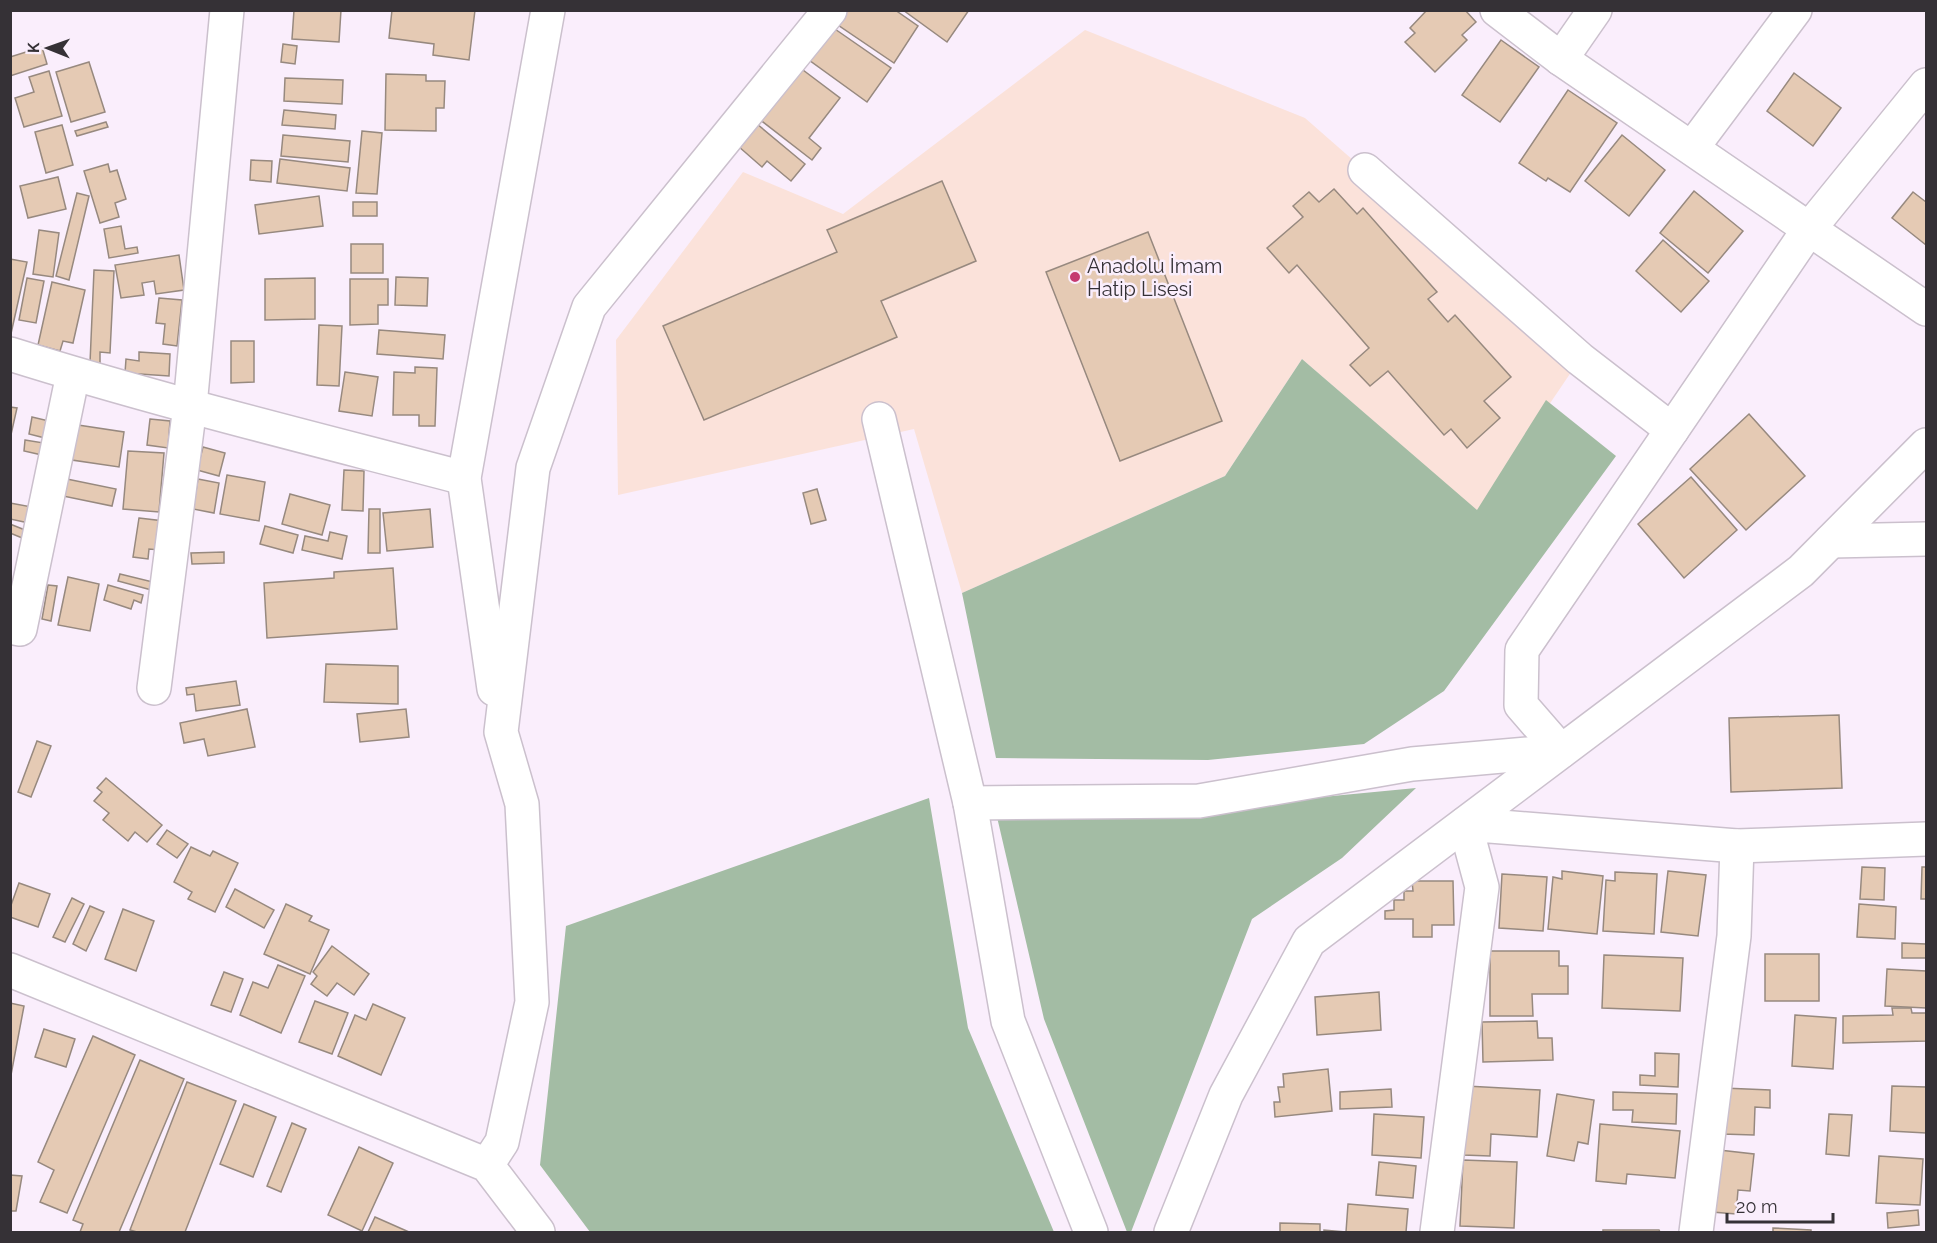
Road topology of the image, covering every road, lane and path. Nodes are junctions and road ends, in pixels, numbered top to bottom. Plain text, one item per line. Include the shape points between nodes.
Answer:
1 (227, 10) edge
2 (548, 10) edge
3 (830, 10) edge
4 (1497, 10) edge
5 (1595, 10) edge
6 (1795, 10) edge
7 (1561, 59) junction
8 (1926, 85) edge
9 (1692, 148) junction
10 (1365, 170) dead end
11 (1809, 229) junction
12 (1926, 309) edge
13 (10, 354) edge
14 (73, 374) junction
15 (190, 406) junction
16 (879, 419) dead end
17 (1672, 430) junction
18 (1926, 445) edge
19 (464, 478) junction
20 (1926, 539) edge
21 (1831, 541) junction
22 (10, 627) edge
23 (154, 688) dead end
24 (501, 732) junction
25 (1561, 751) junction
26 (970, 802) junction
27 (1465, 824) junction
28 (1926, 839) edge
29 (1737, 846) junction
30 (10, 970) edge
31 (487, 1165) junction
32 (519, 1233) edge
33 (537, 1233) edge
34 (1091, 1233) edge
35 (1172, 1233) edge
36 (1437, 1233) edge
37 (1696, 1233) edge

1 - 15 street
2 - 19 street
3 - 24 street via 588,308 533,468
4 - 7 street
5 - 7 street
6 - 9 street
7 - 9 street
8 - 11 street
9 - 11 street
10 - 17 street via 1580,359
11 - 12 street
11 - 17 street
13 - 14 street
14 - 15 street
14 - 22 street via 20,629
15 - 19 street
15 - 23 street
16 - 26 street
17 - 25 street via 1522,650 1521,705
18 - 21 street
19 - 24 street
20 - 21 street
21 - 25 street via 1801,571
24 - 31 street via 522,804 532,1002 502,1142
25 - 26 street via 1412,764 1198,801
25 - 27 street
26 - 34 street via 1008,1021
27 - 29 street
27 - 35 street via 1309,941 1226,1095
27 - 36 street via 1482,887
28 - 29 street
29 - 37 street via 1734,936
30 - 31 street
31 - 32 street
31 - 33 street

